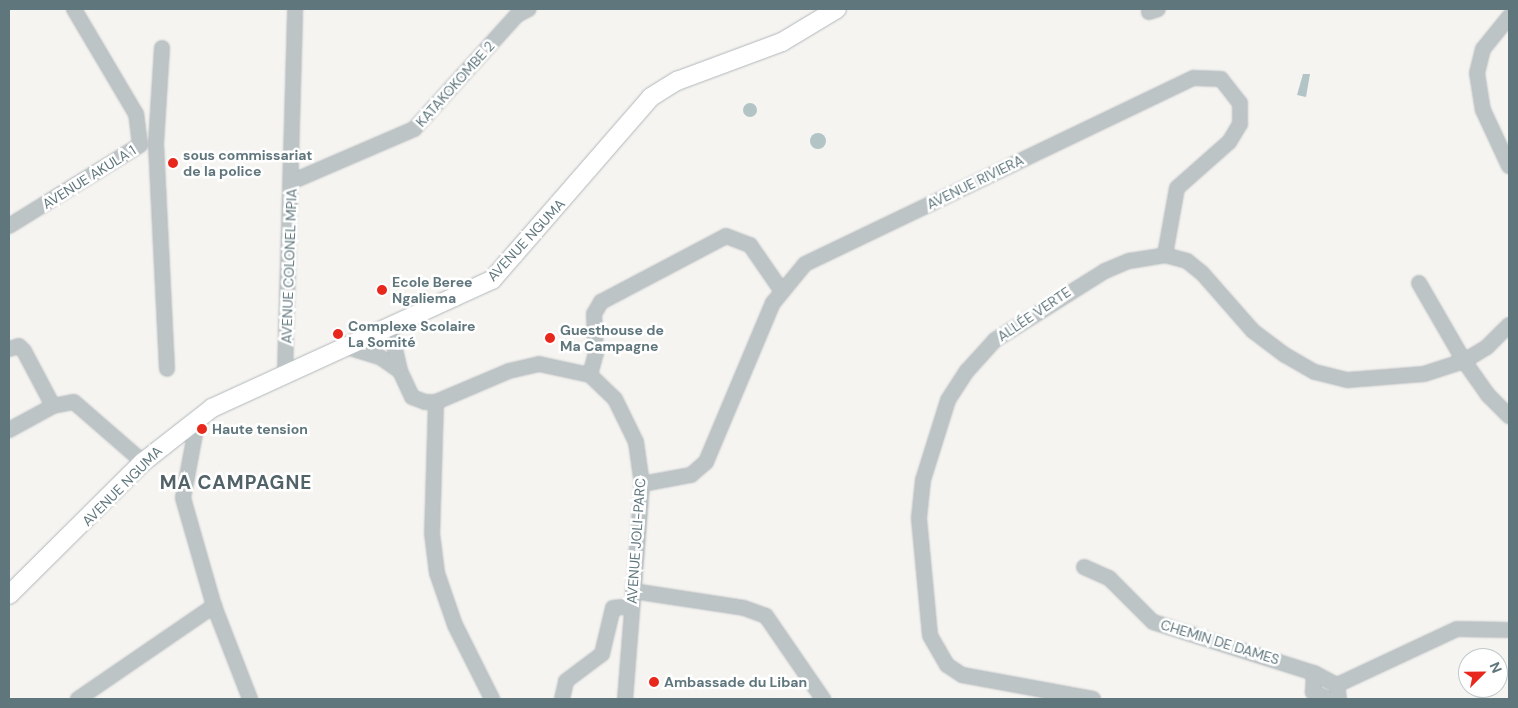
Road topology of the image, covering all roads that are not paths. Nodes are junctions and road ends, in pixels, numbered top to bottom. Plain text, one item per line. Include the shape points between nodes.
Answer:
1 (74, 9) edge
2 (295, 9) edge
3 (529, 9) edge
4 (837, 9) edge
5 (1509, 17) edge
6 (162, 48) dead end
7 (156, 144) junction
8 (140, 145) junction
9 (1509, 166) edge
10 (291, 182) junction
11 (9, 226) edge
12 (1165, 255) junction
13 (1419, 282) dead end
14 (782, 290) junction
15 (1509, 325) edge
16 (390, 327) junction
17 (346, 347) junction
18 (9, 350) edge
19 (1464, 361) junction
20 (167, 369) dead end
21 (400, 371) junction
22 (285, 373) junction
23 (590, 375) junction
24 (436, 402) junction
25 (53, 406) junction
26 (1509, 416) edge
27 (198, 418) junction
28 (9, 430) edge
29 (143, 462) junction
30 (642, 484) junction
31 (1084, 567) dead end
32 (633, 592) junction
33 (9, 595) edge
34 (214, 606) junction
35 (632, 606) junction
36 (1509, 630) edge
37 (1314, 673) junction
38 (1337, 696) edge
39 (78, 699) edge
40 (250, 699) edge
41 (492, 699) edge
42 (562, 699) edge
43 (625, 699) edge
44 (823, 699) edge
45 (1093, 699) edge

1 - 8 street, AVENUE AKULA 1 via 136,114
2 - 10 street, AVENUE COLONEL MPIA
3 - 10 street, KATAKOKOMBE 2 via 517,15 414,129
4 - 16 main road, AVENUE NGUMA via 782,42 677,81 651,97 492,280
5 - 9 street via 1483,49 1477,73 1483,110
6 - 7 street
7 - 8 street
7 - 20 street
8 - 11 street, AVENUE AKULA 1
10 - 22 street, AVENUE COLONEL MPIA
12 - 14 street, AVENUE RIVIERA via 1177,188 1229,142 1240,124 1240,103 1221,79 1194,78 827,252 805,264
12 - 19 street, ALLÉE VERTE via 1187,261 1253,331 1315,372 1348,380 1379,381
12 - 45 street, ALLÉE VERTE via 1129,261 1105,271 995,340 966,371 948,400 923,480 919,518 927,623 940,657 953,670 973,678
13 - 19 street
14 - 23 street via 750,245 726,236 601,302 594,314 595,358
14 - 30 street, AVENUE RIVIERA via 706,462 691,475
15 - 19 street, ALLÉE VERTE via 1487,347
16 - 17 main road, AVENUE NGUMA
16 - 21 street
17 - 21 street via 374,354
17 - 22 main road, AVENUE NGUMA
18 - 25 street via 19,346 24,351
19 - 26 street
21 - 24 street via 412,397
22 - 27 main road, AVENUE NGUMA
23 - 24 street, AVENUE JOLI-PARC via 558,365 526,366
23 - 30 street, AVENUE JOLI-PARC via 610,394 630,424
24 - 41 street via 432,533 437,573 455,625
25 - 28 street
25 - 29 street via 74,402
27 - 29 main road, AVENUE NGUMA
27 - 34 street via 182,498
29 - 33 main road, AVENUE NGUMA
30 - 32 street, AVENUE JOLI-PARC
31 - 37 street, CHEMIN DE DAMES via 1109,578 1153,622
32 - 35 street, AVENUE JOLI-PARC
32 - 44 street via 744,608 766,616
34 - 39 street
34 - 40 street
35 - 42 street via 613,608 602,654 566,681
35 - 43 street, AVENUE JOLI-PARC
36 - 38 street via 1457,629
37 - 38 street, CHEMIN DE DAMES
37 - 38 street via 1313,692

